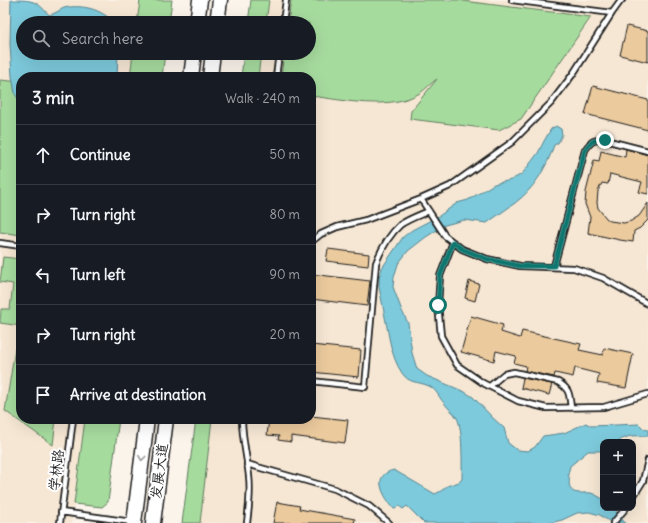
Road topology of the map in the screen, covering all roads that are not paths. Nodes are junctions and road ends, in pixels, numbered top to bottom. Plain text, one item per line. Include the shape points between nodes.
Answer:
1 (200, 0) edge
2 (220, 0) edge
3 (286, 0) edge
4 (512, 0) edge
5 (622, 0) edge
6 (612, 13) junction
7 (198, 16) edge
8 (218, 16) edge
9 (284, 16) edge
10 (193, 60) edge
11 (212, 60) edge
12 (278, 60) edge
13 (192, 72) edge
14 (211, 72) edge
15 (277, 72) edge
16 (648, 151) edge
17 (421, 199) junction
18 (429, 211) junction
19 (316, 238) edge
20 (453, 242) junction
21 (0, 243) edge
22 (16, 245) edge
23 (554, 266) junction
24 (648, 304) edge
25 (316, 382) edge
26 (490, 386) junction
27 (648, 394) edge
28 (572, 408) junction
29 (72, 424) edge
30 (146, 424) edge
31 (165, 424) edge
32 (242, 424) edge
33 (648, 460) edge
34 (247, 464) junction
35 (645, 482) edge
36 (636, 493) edge
37 (623, 511) edge
38 (61, 512) junction
39 (134, 522) edge
40 (60, 523) edge
41 (153, 523) edge
42 (247, 523) edge
43 (389, 523) edge
44 (613, 523) edge

1 - 7 main road
2 - 8 main road
3 - 9 lane
4 - 6 lane
5 - 6 lane
6 - 17 lane via 551,103 512,142 450,186
10 - 13 main road
11 - 14 main road
12 - 15 lane
16 - 23 lane via 598,139 590,143 585,150
17 - 18 lane
17 - 19 lane via 366,220 337,227
18 - 20 lane via 445,236
18 - 25 lane via 400,225 380,252 376,263 365,387
20 - 23 lane via 462,249 487,259 520,266
20 - 26 lane via 440,276 438,305 441,336 457,365
21 - 22 lane
23 - 24 lane via 574,268 603,278
26 - 28 lane via 518,401 546,408
26 - 28 lane via 504,374 514,372 558,382 569,392
27 - 28 lane via 604,407
29 - 38 lane, 学林路
30 -> 39 main road, 发展大道
31 - 41 main road, 发展大道
32 - 34 lane
33 - 35 lane
34 - 42 lane via 250,498
34 - 43 lane via 335,489 369,506
35 - 36 lane
37 - 44 lane
38 - 39 lane
38 - 40 lane, 学林路

